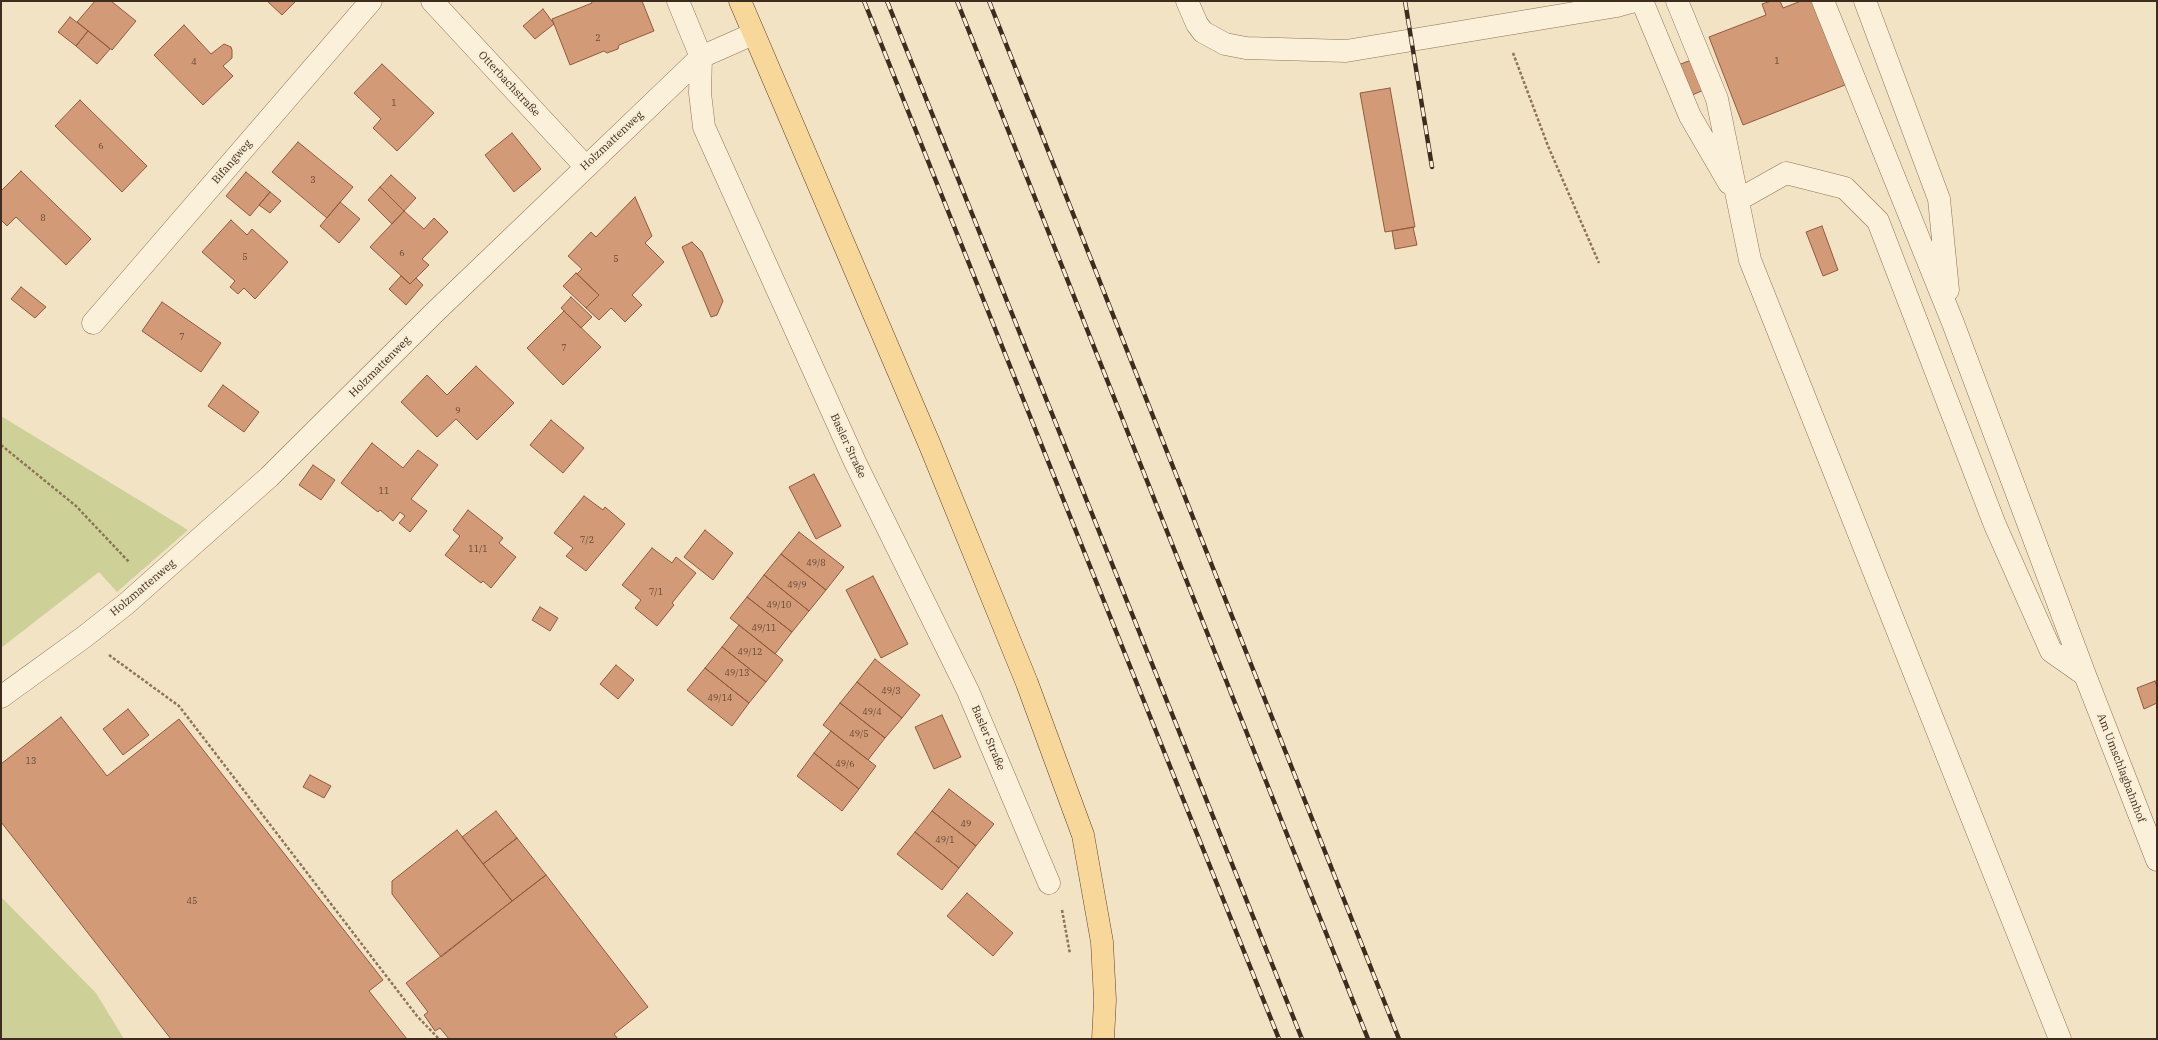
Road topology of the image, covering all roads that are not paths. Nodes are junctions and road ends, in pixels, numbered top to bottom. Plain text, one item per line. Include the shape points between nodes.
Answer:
1 (371, 1) edge
2 (432, 1) edge
3 (678, 1) edge
4 (740, 1) edge
5 (1187, 1) edge
6 (1634, 1) edge
7 (1642, 1) edge
8 (1677, 1) edge
9 (1823, 1) edge
10 (1865, 1) edge
11 (753, 34) junction
12 (701, 57) junction
13 (585, 166) junction
14 (1738, 200) junction
15 (93, 323) dead end
16 (1953, 323) junction
17 (2085, 675) junction
18 (1, 697) edge
19 (2157, 860) edge
20 (1049, 883) road end
21 (1104, 1039) edge
22 (2060, 1039) edge

1 - 15 street, Bifangweg
2 - 13 street, Otterbachstraße
3 - 12 street, Basler Straße
4 - 11 main road
5 - 6 street via 1203,32 1226,44 1246,48 1346,51 1617,6
7 - 14 street via 1690,116
8 - 14 street via 1717,98
9 - 16 street
10 - 16 street via 1940,199
11 - 12 street, Holzmattenweg
11 - 21 main road via 932,450 1027,683 1083,835 1102,942
12 - 13 street, Holzmattenweg
12 - 20 street, Basler Straße via 700,93 704,127 854,462 968,691
13 - 18 street, Holzmattenweg via 269,477 149,584 84,637
14 - 17 street via 1786,173 1845,188 1878,221 1995,525 2051,651
14 - 22 street via 1750,260
16 - 17 street, Am Umschlagbahnhof
17 - 19 street, Am Umschlagbahnhof

